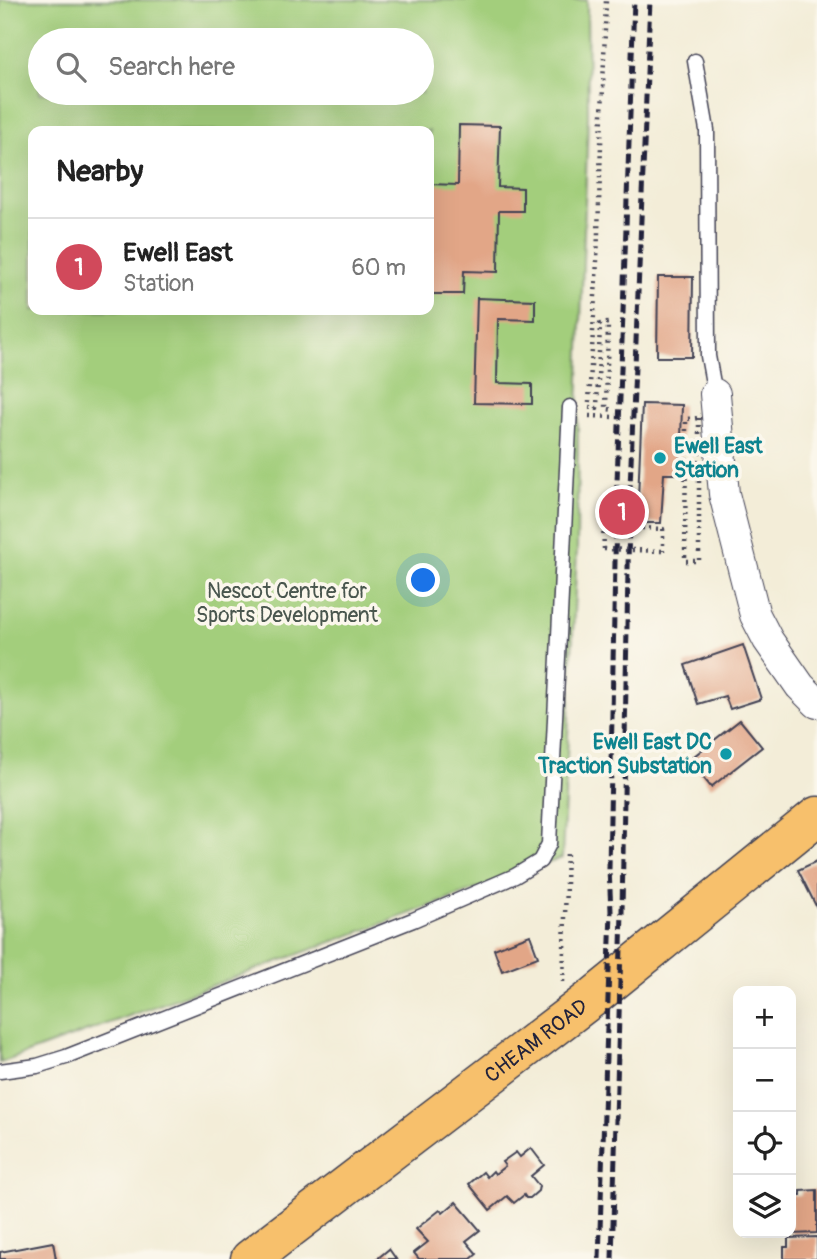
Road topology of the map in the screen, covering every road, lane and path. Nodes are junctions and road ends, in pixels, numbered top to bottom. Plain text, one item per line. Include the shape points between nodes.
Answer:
1 (695, 61) dead end
2 (715, 394) joint
3 (570, 407) dead end
4 (588, 407) dead end
5 (614, 410) dead end
6 (588, 416) dead end
7 (614, 417) dead end
8 (686, 418) dead end
9 (699, 424) dead end
10 (611, 524) dead end
11 (642, 528) dead end
12 (817, 704) edge
13 (817, 816) edge
14 (0, 1071) edge
15 (250, 1259) edge

1 - 2 lane via 707,130 708,356
2 - 12 street via 724,494 755,615 800,686
3 - 14 lane via 549,844 540,861 413,920 66,1057
4 - 5 path via 597,408 600,324 608,323 606,409
6 - 7 path
8 - 9 path via 685,561 699,561
10 - 11 path, bridge via 603,524 604,549 663,551 663,529
13 - 15 highway, CHEAM ROAD via 606,987

